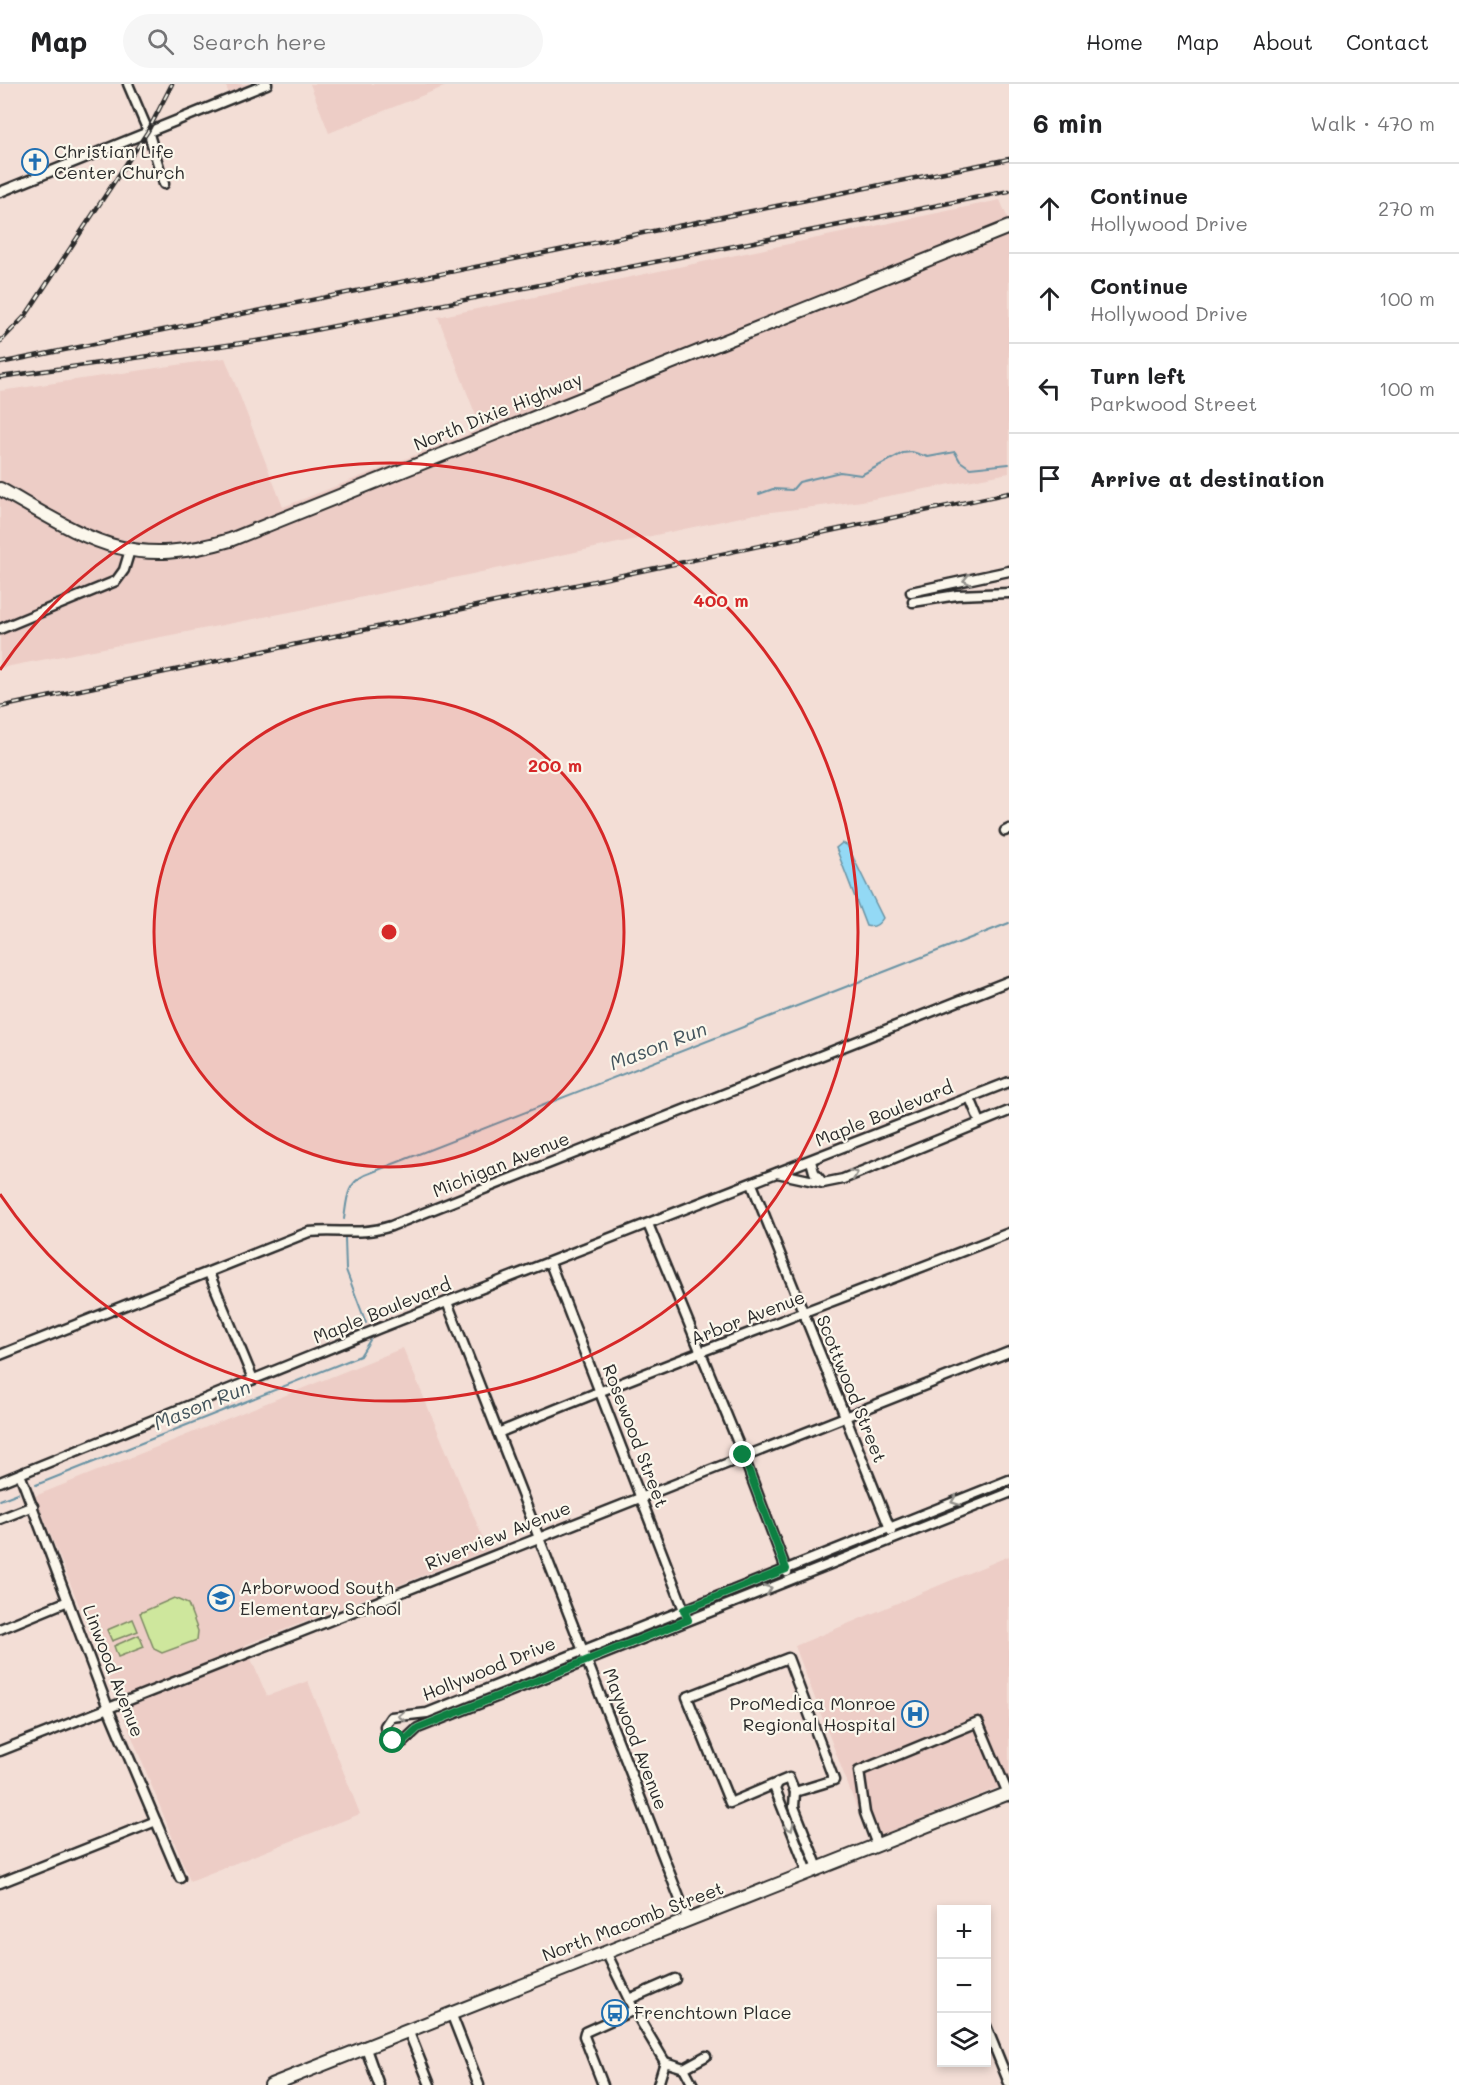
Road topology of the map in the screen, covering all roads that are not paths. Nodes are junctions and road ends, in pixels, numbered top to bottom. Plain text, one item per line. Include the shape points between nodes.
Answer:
1 (128, 84) edge
2 (267, 84) edge
3 (148, 131) junction
4 (164, 184) dead end
5 (0, 192) edge
6 (1009, 227) edge
7 (0, 489) edge
8 (130, 550) junction
9 (1009, 571) edge
10 (926, 588) junction
11 (911, 591) dead end
12 (1009, 593) edge
13 (928, 600) junction
14 (913, 602) dead end
15 (0, 628) edge
16 (1009, 981) edge
17 (1009, 1082) edge
18 (970, 1098) junction
19 (1009, 1111) edge
20 (980, 1122) junction
21 (811, 1161) junction
22 (777, 1173) junction
23 (824, 1183) junction
24 (752, 1184) junction
25 (648, 1224) junction
26 (1009, 1233) edge
27 (550, 1263) junction
28 (209, 1272) junction
29 (447, 1302) junction
30 (803, 1315) junction
31 (1009, 1352) edge
32 (701, 1353) junction
33 (0, 1355) edge
34 (253, 1379) junction
35 (600, 1390) junction
36 (844, 1416) junction
37 (498, 1433) junction
38 (743, 1455) junction
39 (20, 1474) junction
40 (1009, 1480) edge
41 (0, 1482) edge
42 (1009, 1493) edge
43 (639, 1496) junction
44 (33, 1506) junction
45 (0, 1519) edge
46 (889, 1527) junction
47 (537, 1539) junction
48 (894, 1539) junction
49 (786, 1569) junction
50 (790, 1580) junction
51 (68, 1601) junction
52 (684, 1610) junction
53 (688, 1620) junction
54 (0, 1629) edge
55 (583, 1650) junction
56 (587, 1661) junction
57 (108, 1708) junction
58 (0, 1751) edge
59 (778, 1783) junction
60 (795, 1792) junction
61 (1009, 1794) edge
62 (156, 1821) junction
63 (877, 1845) junction
64 (813, 1870) junction
65 (180, 1878) dead end
66 (0, 1883) edge
67 (688, 1920) junction
68 (606, 1952) junction
69 (675, 1979) dead end
70 (628, 2000) junction
71 (634, 2010) junction
72 (451, 2013) junction
73 (408, 2030) junction
74 (991, 2036) edge
75 (365, 2046) junction
76 (706, 2056) dead end
77 (665, 2062) junction
78 (684, 2068) junction
79 (1009, 2083) edge
80 (271, 2085) edge
81 (380, 2085) edge
82 (430, 2085) edge
83 (479, 2085) edge
84 (603, 2085) edge
85 (658, 2085) edge
86 (693, 2085) edge

1 - 3 street
2 - 3 street
3 - 4 street
3 - 5 street
6 - 8 main road, North Dixie Highway via 230,540 180,552
7 - 8 main road, North Dixie Highway via 89,538
8 - 15 street via 116,581
9 -> 10 street
10 - 11 street
10 - 13 street
12 - 13 street
13 - 14 street
16 - 28 street, Michigan Avenue via 372,1233 309,1232
17 - 18 street, Maple Boulevard
18 - 20 street, Maple Boulevard
18 - 21 street, Maple Boulevard
19 - 20 street
23 -> 20 street via 843,1179
21 - 22 street, Maple Boulevard
21 - 23 street, Maple Boulevard via 814,1172
22 - 23 street
22 - 24 street, Maple Boulevard
24 - 25 street, Maple Boulevard
24 - 30 street, Scottwood Street
25 - 27 street, Maple Boulevard
25 - 32 street
26 - 30 street, Arbor Avenue
27 - 29 street, Maple Boulevard
27 - 35 street, Rosewood Street
28 - 33 street, Michigan Avenue
28 - 34 street
29 - 34 street, Maple Boulevard
29 - 37 street, Maywood Avenue
30 - 32 street, Arbor Avenue
30 - 36 street, Scottwood Street
31 - 36 street, Riverview Avenue
32 - 35 street, Arbor Avenue
32 - 38 street
34 - 39 street, Maple Boulevard
35 - 37 street, Arbor Avenue
35 - 43 street, Rosewood Street
36 - 38 street, Riverview Avenue
36 - 46 street, Scottwood Street
37 - 47 street, Maywood Avenue
38 - 43 street, Riverview Avenue
38 - 49 street
39 - 41 street, Maple Boulevard
39 - 44 street, Linwood Avenue
40 -> 46 street, Hollywood Drive
42 - 48 street, Hollywood Drive
43 - 47 street, Riverview Avenue
43 - 52 street, Rosewood Street
44 - 45 street
44 - 51 street, Linwood Avenue
46 - 48 street, Scottwood Street
46 - 49 street, Hollywood Drive
47 - 55 street, Maywood Avenue
47 - 57 street, Riverview Avenue
48 - 50 street, Hollywood Drive
49 - 50 street
49 - 52 street, Hollywood Drive
53 -> 50 street, Hollywood Drive
51 - 54 street
51 - 57 street, Linwood Avenue
52 - 53 street, Rosewood Street
52 - 55 street, Hollywood Drive
53 - 56 street, Hollywood Drive
55 - 56 street, Maywood Avenue
55 -> 56 street, Hollywood Drive via 427,1713 391,1716 385,1726 386,1734 393,1741 403,1742 418,1728
56 - 67 street, Maywood Avenue
57 - 58 street, Riverview Avenue
57 - 62 street, Linwood Avenue
59 - 60 street via 789,1778
59 - 60 street via 730,1803 687,1697 788,1658 834,1780
59 -> 64 street via 775,1789
60 - 64 street via 794,1807
61 - 63 main road, North Macomb Street
61 - 63 street via 978,1722 859,1771 865,1812
62 - 65 street, Linwood Avenue
62 - 66 street
63 - 64 main road, North Macomb Street
64 - 67 main road, North Macomb Street
67 - 68 main road, North Macomb Street
68 - 70 street
68 - 72 main road, North Macomb Street
69 - 70 street
70 - 71 street
71 - 77 street
71 - 84 street via 585,2032
72 - 73 main road, North Macomb Street
72 - 83 street
73 - 75 main road, North Macomb Street
73 - 82 street
74 - 79 street
75 - 80 main road, North Macomb Street
75 - 81 street
76 - 78 street
77 - 78 street
77 - 85 street
78 - 86 street

